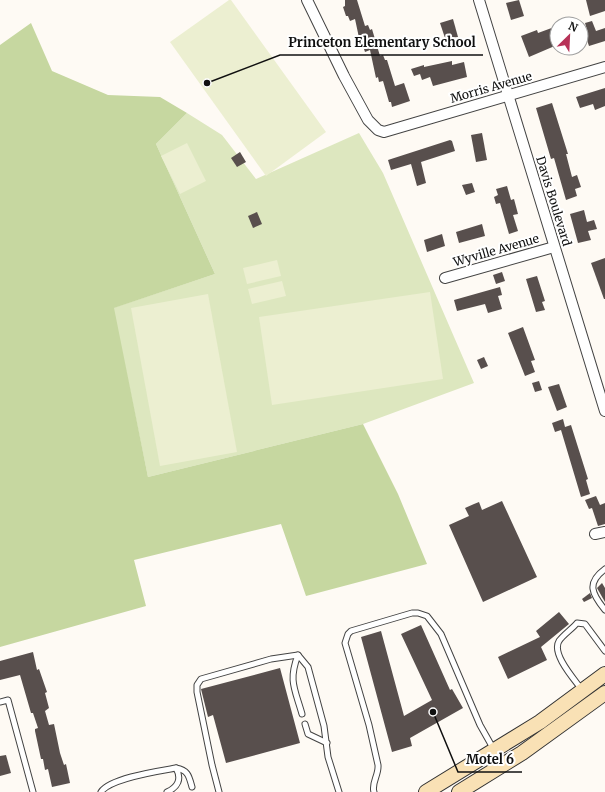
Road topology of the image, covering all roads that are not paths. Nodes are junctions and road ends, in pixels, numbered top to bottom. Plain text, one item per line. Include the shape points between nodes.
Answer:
1 (307, 0) edge
2 (479, 0) edge
3 (605, 67) edge
4 (508, 96) junction
5 (554, 247) junction
6 (445, 278) dead end
7 (605, 410) edge
8 (605, 569) edge
9 (605, 610) edge
10 (605, 651) edge
11 (298, 655) junction
12 (605, 674) edge
13 (583, 691) junction
14 (605, 693) edge
15 (0, 702) edge
16 (302, 714) dead end
17 (305, 724) dead end
18 (327, 743) junction
19 (495, 751) junction
20 (503, 765) junction
21 (176, 768) junction
22 (192, 787) dead end
23 (32, 792) edge
24 (101, 792) edge
25 (167, 792) edge
26 (220, 792) edge
27 (339, 792) edge
28 (374, 792) edge
29 (426, 792) edge
30 (459, 792) edge

1 - 4 street, Morris Avenue via 368,120 378,130 384,132
2 - 4 street, Davis Boulevard
3 - 4 street, Morris Avenue
4 - 5 street, Davis Boulevard
5 - 6 street, Wyville Avenue
5 - 7 street, Davis Boulevard
8 - 9 lane via 593,580 592,586
10 - 13 lane via 585,624 577,623 559,641 560,660
11 - 16 lane via 292,670 292,680
11 - 18 lane via 308,667
11 - 26 lane via 271,659 201,679 197,686 196,692
12 - 13 main road
13 - 19 main road
14 - 20 main road
15 - 23 lane via 8,700
17 - 18 lane via 308,734
18 - 27 lane via 328,757
19 - 20 lane
19 - 28 lane via 480,725 441,634 427,616 412,613 351,630 345,648 369,725 378,765
19 - 29 main road
20 - 30 main road
21 - 22 lane via 184,769 188,773
21 - 24 lane via 120,781 109,785
21 - 25 lane via 179,781 176,788

